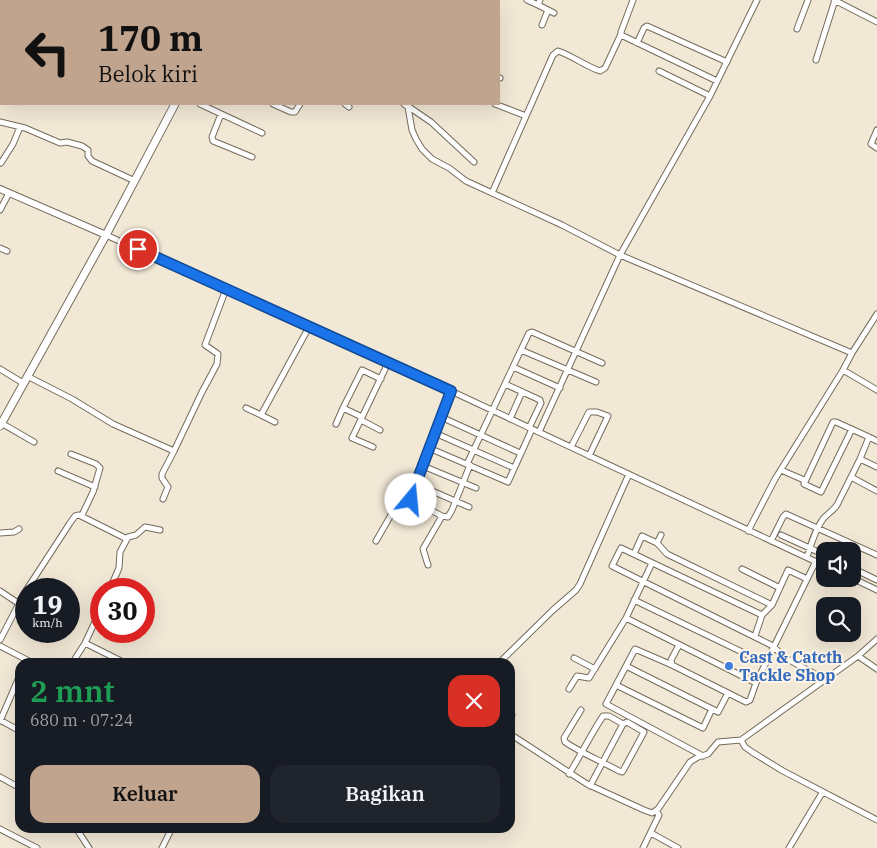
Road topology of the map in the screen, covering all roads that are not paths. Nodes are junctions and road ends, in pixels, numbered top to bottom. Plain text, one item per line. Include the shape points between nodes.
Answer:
1 (527, 0) edge
2 (633, 0) edge
3 (757, 0) edge
4 (808, 0) edge
5 (835, 0) edge
6 (539, 2) edge
7 (548, 10) junction
8 (554, 13) dead end
9 (877, 22) edge
10 (542, 25) dead end
11 (797, 29) dead end
12 (620, 34) junction
13 (637, 43) junction
14 (816, 60) dead end
15 (727, 62) junction
16 (659, 71) dead end
17 (718, 81) junction
18 (710, 96) junction
19 (175, 105) edge
20 (202, 105) edge
21 (275, 105) edge
22 (299, 105) edge
23 (406, 105) edge
24 (498, 105) edge
25 (222, 114) junction
26 (526, 116) junction
27 (0, 122) edge
28 (20, 127) junction
29 (877, 130) edge
30 (262, 132) dead end
31 (877, 148) edge
32 (252, 158) dead end
33 (474, 162) dead end
34 (1, 163) edge
35 (135, 181) junction
36 (0, 189) edge
37 (492, 192) junction
38 (9, 193) junction
39 (0, 210) edge
40 (106, 235) junction
41 (0, 248) edge
42 (7, 251) dead end
43 (620, 255) junction
44 (226, 289) junction
45 (877, 314) edge
46 (309, 327) junction
47 (521, 350) junction
48 (576, 352) junction
49 (852, 354) junction
50 (388, 363) junction
51 (602, 363) dead end
52 (513, 367) junction
53 (0, 370) edge
54 (568, 370) junction
55 (843, 370) junction
56 (27, 376) junction
57 (380, 379) junction
58 (596, 382) dead end
59 (23, 383) junction
60 (505, 384) junction
61 (560, 388) junction
62 (877, 390) edge
63 (451, 391) junction
64 (522, 392) junction
65 (246, 408) dead end
66 (343, 408) junction
67 (492, 410) junction
68 (261, 415) junction
69 (441, 417) junction
70 (362, 419) junction
71 (510, 419) junction
72 (275, 422) dead end
73 (336, 424) dead end
74 (1, 425) edge
75 (531, 428) junction
76 (852, 429) junction
77 (380, 430) dead end
78 (539, 432) junction
79 (435, 433) junction
80 (481, 435) junction
81 (869, 437) junction
82 (877, 441) edge
83 (34, 442) dead end
84 (373, 447) dead end
85 (571, 447) junction
86 (429, 448) junction
87 (474, 449) junction
88 (174, 452) junction
89 (520, 453) junction
90 (72, 454) dead end
91 (588, 456) junction
92 (860, 459) junction
93 (469, 465) junction
94 (423, 466) junction
95 (877, 467) edge
96 (514, 468) junction
97 (781, 470) junction
98 (58, 471) dead end
99 (629, 474) junction
100 (851, 477) junction
101 (804, 480) junction
102 (417, 481) junction
103 (463, 483) junction
104 (95, 487) junction
105 (476, 488) dead end
106 (877, 491) edge
107 (163, 499) dead end
108 (456, 501) junction
109 (469, 507) dead end
110 (82, 515) junction
111 (442, 516) junction
112 (818, 528) junction
113 (19, 529) dead end
114 (160, 530) dead end
115 (748, 531) junction
116 (0, 533) edge
117 (781, 534) dead end
118 (661, 536) dead end
119 (127, 539) junction
120 (376, 541) dead end
121 (771, 541) junction
122 (657, 543) junction
123 (810, 548) junction
124 (816, 551) edge
125 (634, 554) junction
126 (877, 555) edge
127 (806, 557) junction
128 (816, 561) joint
129 (652, 563) junction
130 (428, 565) dead end
131 (742, 569) dead end
132 (861, 572) edge
133 (34, 578) edge
134 (115, 578) edge
135 (808, 579) junction
136 (877, 580) edge
137 (643, 582) junction
138 (861, 582) edge
139 (780, 588) junction
140 (877, 590) edge
141 (0, 591) edge
142 (634, 600) junction
143 (15, 601) edge
144 (772, 606) junction
145 (15, 609) edge
146 (762, 615) junction
147 (626, 618) junction
148 (90, 632) edge
149 (755, 636) junction
150 (877, 639) edge
151 (0, 640) edge
152 (85, 643) junction
153 (679, 645) junction
154 (0, 646) edge
155 (774, 646) junction
156 (858, 656) junction
157 (21, 658) edge
158 (76, 658) edge
159 (115, 658) edge
160 (504, 658) edge
161 (574, 658) dead end
162 (765, 664) junction
163 (672, 665) junction
164 (626, 666) junction
165 (595, 669) junction
166 (877, 669) edge
167 (824, 679) junction
168 (756, 682) junction
169 (616, 685) junction
170 (15, 686) edge
171 (569, 689) dead end
172 (728, 693) junction
173 (712, 709) junction
174 (581, 710) dead end
175 (0, 721) edge
176 (623, 724) junction
177 (15, 728) edge
178 (515, 737) edge
179 (741, 740) junction
180 (583, 751) junction
181 (703, 756) junction
182 (602, 762) junction
183 (569, 774) junction
184 (0, 777) edge
185 (15, 785) edge
186 (590, 786) junction
187 (822, 793) junction
188 (656, 811) junction
189 (877, 820) edge
190 (0, 829) edge
191 (651, 832) junction
192 (79, 833) edge
193 (170, 833) edge
194 (37, 848) edge
195 (89, 848) edge
196 (162, 848) edge
197 (643, 848) edge
198 (678, 848) edge
199 (790, 848) edge

1 - 6 street
2 - 12 street
3 - 15 street
4 - 11 street
5 - 9 street
5 - 14 street
6 - 7 street
7 - 8 street
7 - 10 street
12 - 13 street
12 - 26 street via 605,68 600,71 566,53 558,51 553,55
13 - 15 street via 647,26
13 - 17 street
15 - 17 street
16 - 18 street
17 - 18 street
18 - 43 street
19 - 35 main road
20 - 25 street
21 - 22 street via 291,112 295,112
23 - 33 street via 431,122
23 - 37 street via 412,130 426,154 466,181
24 - 26 street
25 - 30 street
25 - 32 street via 213,141
26 - 37 street
27 - 28 street
28 - 34 street
28 - 35 street via 60,143 82,146 88,150 92,161
29 - 31 street via 871,144
35 - 40 main road
36 - 38 street
37 - 43 street
38 - 39 street
38 - 40 street
40 - 44 street
40 - 56 main road
41 - 42 street
43 - 48 street
43 - 49 street
44 - 46 street
44 - 88 street via 204,345 218,354 217,364
45 - 49 street
46 - 50 street
46 - 68 street
47 - 48 street via 531,332
47 - 52 street
47 - 54 street
48 - 51 street
48 - 54 street
49 - 55 street
50 - 57 street
50 - 63 street
52 - 60 street
52 - 61 street
53 - 59 street
54 - 58 street
54 - 61 street
55 - 62 street
55 - 97 street
56 - 59 main road
56 - 88 street via 108,421
57 - 66 street via 362,370
57 - 70 street
59 - 74 main road
60 - 64 street
60 - 67 street
61 - 78 street
63 - 67 street
63 - 69 street
64 - 71 street
64 - 75 street via 541,402
65 - 68 street
66 - 70 street
66 - 73 street
67 - 71 street
67 - 80 street
68 - 72 street
69 - 79 street
69 - 80 street
70 - 77 street
70 - 84 street via 352,438
71 - 75 street
74 - 83 street
75 - 78 street
75 - 89 street
76 - 81 street
76 - 101 street via 836,422 832,424
76 - 101 street via 821,492 804,484
78 - 85 street
79 - 86 street
79 - 87 street
80 - 87 street
80 - 89 street
81 - 82 street
81 - 92 street
85 - 91 street
85 - 91 street via 589,412 608,416
86 - 93 street
86 - 94 street
87 - 93 street
87 - 96 street
88 - 107 street via 162,474 168,487
89 - 96 street
90 - 104 street via 98,466 100,470
91 - 99 street
92 - 95 street
92 - 100 street
93 - 96 street via 506,482
93 - 103 street
94 - 102 street
94 - 103 street
97 - 101 street
97 - 115 street
98 - 104 street
99 - 115 street
99 - 160 street via 576,590
100 - 106 street
100 - 112 street via 832,512
102 - 108 street
102 - 111 street via 411,500
102 - 120 street via 414,478 410,482
103 - 105 street
103 - 108 street
104 - 110 street
108 - 109 street
108 - 111 street via 449,516
110 - 119 street
110 - 133 street via 75,516
111 - 130 street via 422,549
112 - 121 street via 785,514
112 - 123 street
112 - 126 street
113 - 116 street
114 - 119 street via 145,527
115 - 121 street
117 - 123 street
118 - 122 street
119 - 134 street via 120,552
121 - 127 street
122 - 125 street via 640,535
122 - 144 street via 667,554
123 - 124 street
123 - 127 street
125 - 129 street
125 - 137 street via 621,548 612,566
127 - 128 street
128 - 135 street
129 - 137 street
129 - 146 street
131 - 139 street
132 - 136 street
135 - 139 street via 789,570
135 - 155 street
137 - 142 street
137 - 149 street
138 - 140 street
139 - 144 street
141 - 143 street
142 - 147 street
142 - 162 street
144 - 146 street
145 - 151 street
146 - 149 street
147 - 153 street
147 - 165 street
148 - 152 street
149 - 155 street
150 - 156 street
152 - 158 street
152 - 159 street
153 - 163 street via 671,660
153 - 168 street
154 - 157 street
155 - 162 street
155 - 167 street via 784,656
156 - 166 street
156 - 167 street
161 - 165 street
162 - 168 street
163 - 164 street via 635,649
163 - 172 street
164 - 169 street
164 - 173 street
165 - 171 street via 589,678 577,676
167 - 179 street
168 - 172 street via 748,702
169 - 173 street via 703,728
169 - 181 street via 606,704
170 - 175 street
172 - 173 street via 718,712
174 - 180 street via 564,740
175 - 177 street
176 - 180 street via 603,716
176 - 182 street
176 - 182 street via 627,722 644,732 623,771
178 - 183 street
179 - 181 street via 718,742
179 - 187 street via 752,752
180 - 182 street
180 - 183 street
181 - 188 street via 690,762
182 - 186 street
183 - 186 street
184 - 185 street
186 - 188 street via 648,812
187 - 189 street
187 - 199 street
188 - 191 street via 659,815
190 - 194 street
191 - 197 street
191 - 198 street
192 - 195 street
193 - 196 street

